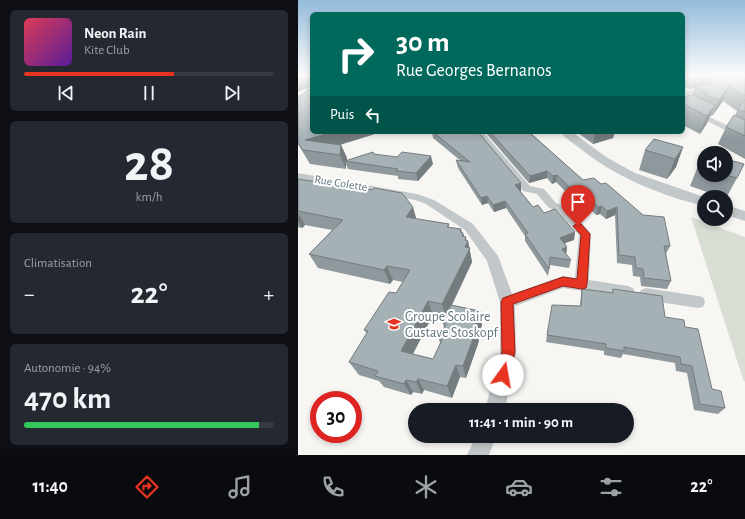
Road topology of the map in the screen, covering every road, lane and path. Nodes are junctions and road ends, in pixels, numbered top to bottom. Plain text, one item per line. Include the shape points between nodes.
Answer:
1 (685, 107) edge
2 (481, 134) edge
3 (569, 134) edge
4 (745, 137) edge
5 (298, 176) edge
6 (697, 200) edge
7 (733, 212) edge
8 (745, 216) edge
9 (582, 284) junction
10 (507, 302) junction
11 (698, 302) dead end
12 (497, 403) edge
13 (483, 443) edge
14 (478, 455) edge

1 - 4 street
2 - 9 street via 527,188 540,191 552,205 563,210 585,234
3 - 6 street via 599,158 617,168 647,182
5 - 10 street, Rue Colette via 387,191 430,202 469,227 494,260
7 - 8 street
9 - 10 street via 563,282
9 - 11 street
10 - 12 street, Rue Colette via 508,352
13 - 14 street

